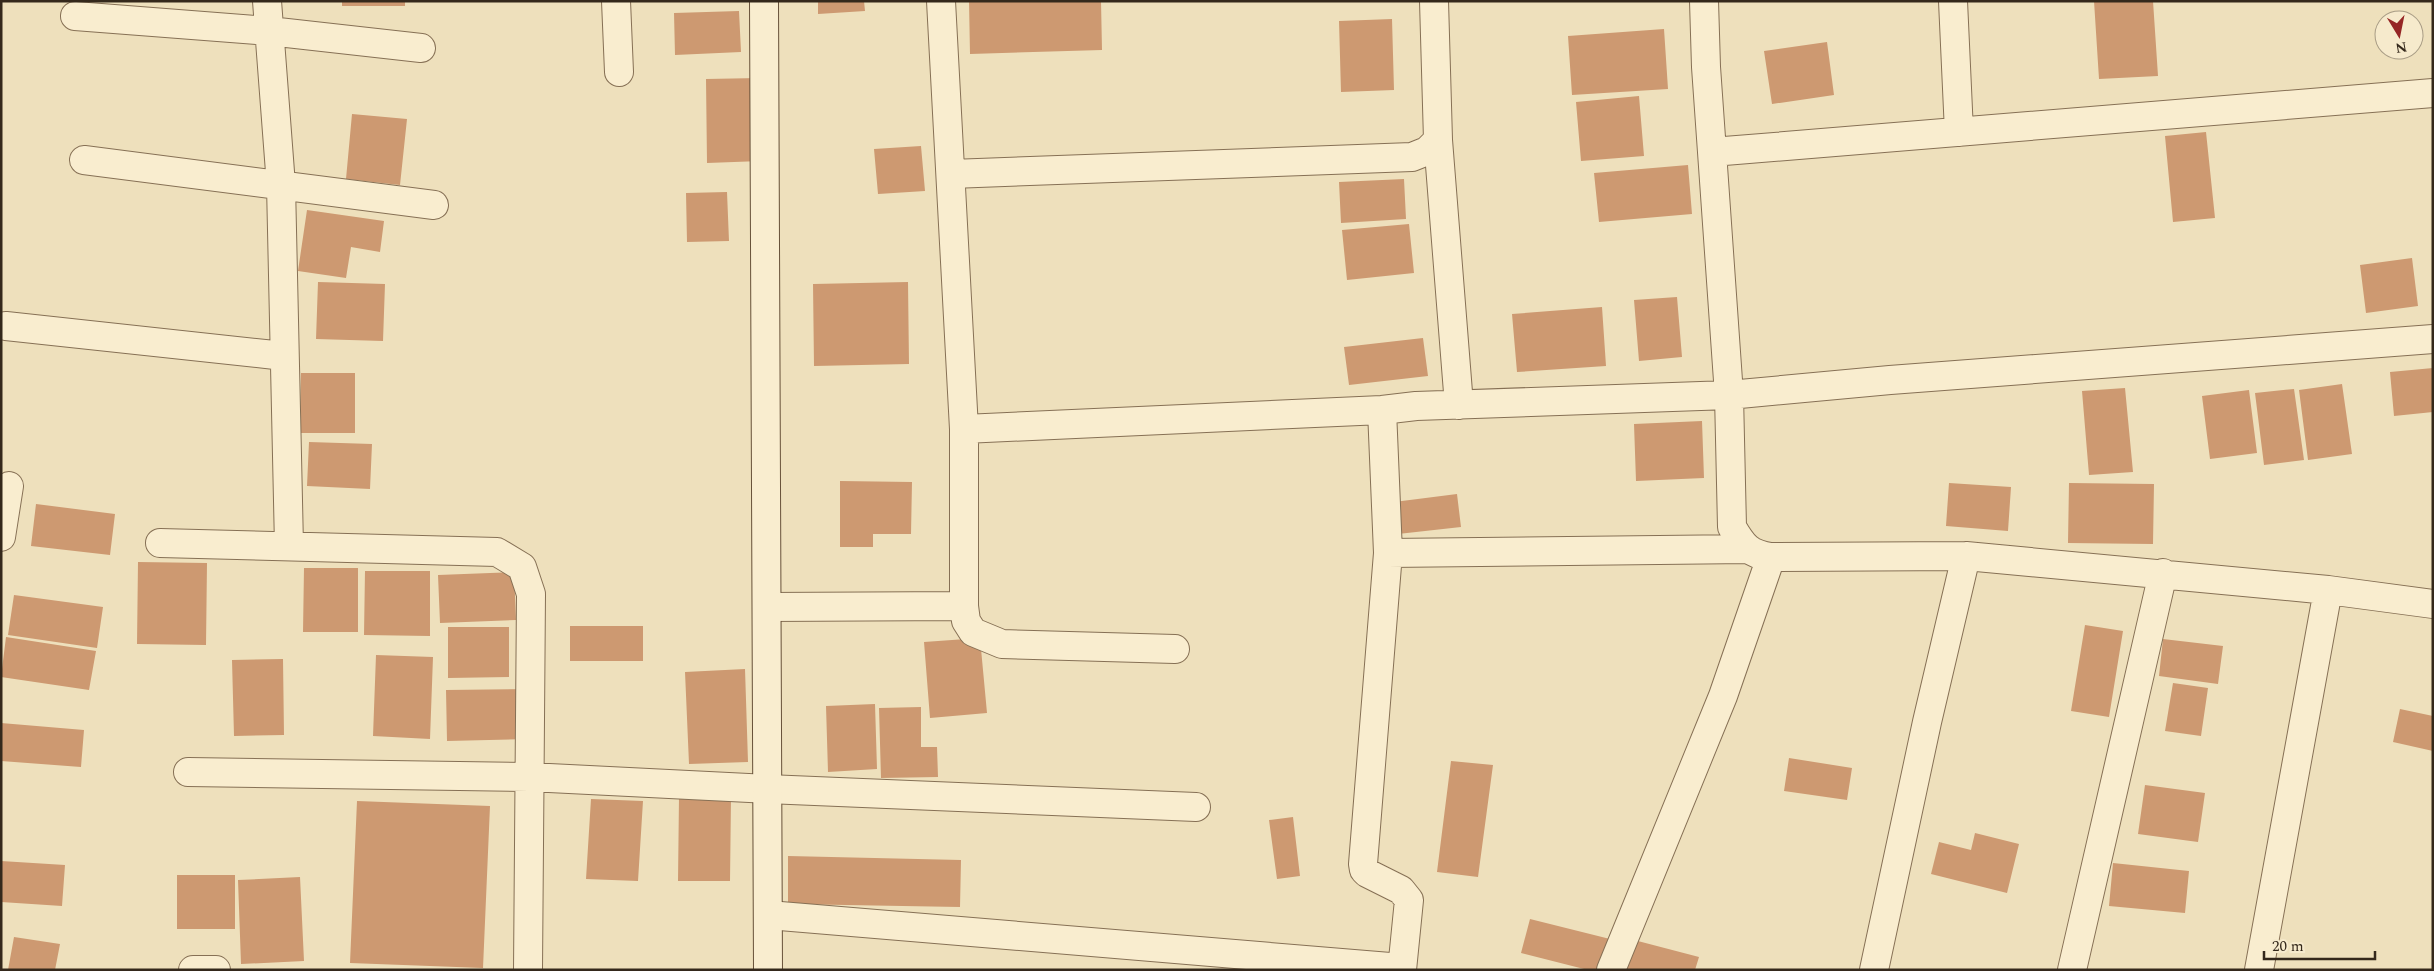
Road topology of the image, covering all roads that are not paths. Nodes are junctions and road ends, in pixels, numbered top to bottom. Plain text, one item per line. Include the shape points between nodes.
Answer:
1 (267, 1) edge
2 (616, 1) edge
3 (764, 1) edge
4 (942, 1) edge
5 (1434, 1) edge
6 (1704, 1) edge
7 (1953, 1) edge
8 (75, 16) dead end
9 (269, 31) junction
10 (421, 48) dead end
11 (619, 72) dead end
12 (2433, 93) edge
13 (1960, 132) junction
14 (1438, 140) junction
15 (1712, 152) junction
16 (84, 160) dead end
17 (951, 174) junction
18 (280, 185) junction
19 (434, 204) dead end
20 (6, 326) dead end
21 (2433, 339) edge
22 (284, 356) junction
23 (1729, 395) junction
24 (1458, 405) junction
25 (1382, 410) junction
26 (964, 428) junction
27 (9, 486) dead end
28 (1, 537) edge
29 (160, 543) dead end
30 (289, 546) junction
31 (1388, 553) junction
32 (1759, 553) junction
33 (1966, 556) junction
34 (2163, 573) junction
35 (2328, 590) junction
36 (2433, 604) edge
37 (964, 606) junction
38 (767, 607) junction
39 (1175, 649) dead end
40 (188, 772) dead end
41 (529, 777) junction
42 (768, 790) junction
43 (1196, 807) dead end
44 (768, 915) junction
45 (1402, 969) edge
46 (194, 970) edge
47 (216, 970) edge
48 (528, 970) edge
49 (768, 970) edge
50 (1611, 970) edge
51 (1874, 970) edge
52 (2072, 970) edge
53 (2259, 970) edge

1 - 9 street
2 - 11 street
3 - 38 street
4 - 17 street
5 - 14 street
6 - 15 street
7 - 13 street
8 - 9 street
9 - 10 street
9 - 18 street
12 - 13 street
13 - 15 street
14 - 17 street via 1427,151 1412,157
14 - 24 street
15 - 23 street
16 - 18 street
17 - 26 street
18 - 19 street
18 - 22 street
20 - 22 street
21 - 23 street
22 - 30 street
23 - 24 street
23 - 32 street via 1732,527
24 - 25 street
25 - 26 street
25 - 31 street
26 - 37 street
27 - 28 street
29 - 30 street
30 - 41 street via 497,552 522,568 530,594
31 - 32 street
31 - 45 street via 1364,870 1401,890 1409,900
32 - 33 street
32 - 50 street via 1723,696
33 - 34 street
33 - 51 street
34 - 35 street
34 - 52 street
35 - 36 street
35 - 53 street
37 - 38 street
37 - 39 street via 966,621 973,632 1002,644
38 - 42 street
40 - 41 street
41 - 42 street
41 - 48 street
42 - 43 street
42 - 44 street
44 - 45 street
44 - 49 street
46 - 47 street

